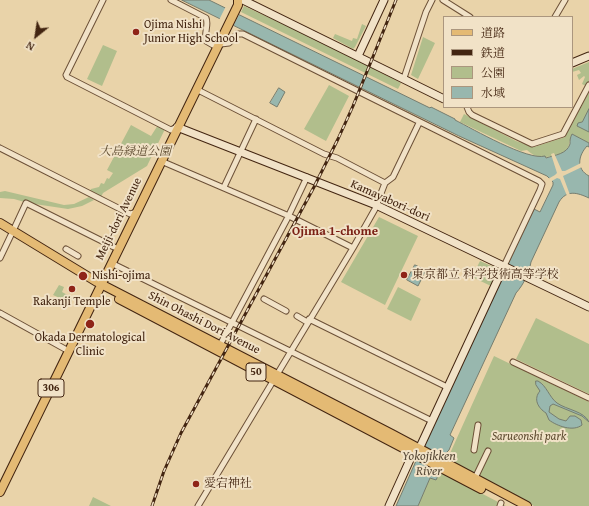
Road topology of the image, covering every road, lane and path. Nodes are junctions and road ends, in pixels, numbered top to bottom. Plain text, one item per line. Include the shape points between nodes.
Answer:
1 (103, 0) edge
2 (171, 0) edge
3 (384, 0) edge
4 (432, 0) edge
5 (444, 0) edge
6 (565, 0) edge
7 (238, 2) edge
8 (468, 16) edge
9 (556, 16) edge
10 (218, 41) junction
11 (358, 56) junction
12 (589, 56) edge
13 (573, 63) edge
14 (404, 78) junction
15 (589, 85) edge
16 (196, 89) junction
17 (443, 98) edge
18 (467, 108) edge
19 (256, 119) junction
20 (419, 123) junction
21 (174, 128) junction
22 (0, 148) edge
23 (241, 152) junction
24 (161, 161) junction
25 (307, 177) junction
26 (385, 183) junction
27 (224, 187) junction
28 (376, 205) junction
29 (133, 213) junction
30 (289, 216) junction
31 (0, 223) edge
32 (0, 228) edge
33 (12, 233) junction
34 (114, 247) junction
35 (353, 248) junction
36 (66, 249) dead end
37 (75, 253) dead end
38 (0, 258) edge
39 (111, 263) junction
40 (505, 267) junction
41 (98, 285) junction
42 (264, 299) dead end
43 (589, 308) edge
44 (286, 311) dead end
45 (0, 313) edge
46 (297, 316) dead end
47 (308, 321) junction
48 (232, 322) junction
49 (220, 345) junction
50 (65, 349) junction
51 (290, 351) junction
52 (513, 362) dead end
53 (276, 378) junction
54 (447, 387) junction
55 (589, 398) edge
56 (432, 421) junction
57 (478, 425) dead end
58 (474, 450) dead end
59 (488, 451) dead end
60 (418, 452) junction
61 (445, 466) junction
62 (476, 476) dead end
63 (0, 480) edge
64 (0, 492) edge
65 (198, 506) edge
66 (389, 506) edge
67 (514, 506) edge
68 (526, 506) edge

1 - 21 street via 67,77
2 - 10 street via 206,18 206,41
3 - 11 street
4 - 14 street
5 - 8 street
6 - 9 street
7 - 10 main road, Meiji-dori Avenue / 306
7 - 11 street
10 - 16 main road, Meiji-dori Avenue / 306
10 - 20 street via 229,43 237,34 242,34
10 - 21 main road, Meiji-dori Avenue / 306
11 - 14 street
12 - 13 street
14 - 17 street
15 - 18 street via 563,134 532,144 472,116
16 - 19 street
16 - 21 main road, Meiji-dori Avenue / 306
19 - 23 street
19 - 26 street
20 - 26 street via 393,177
20 - 40 street via 542,184
21 - 23 street, Kamayabori-dori
21 - 24 main road, Meiji-dori Avenue / 306
21 - 29 main road, Meiji-dori Avenue / 306
22 - 29 street
23 - 25 street, Kamayabori-dori
23 - 27 street
24 - 27 street
24 - 29 main road, Meiji-dori Avenue / 306
25 - 28 street, Kamayabori-dori
25 - 30 street
26 - 28 street
27 - 30 street
28 - 35 street
28 - 40 street, Kamayabori-dori
29 - 34 main road, Meiji-dori Avenue / 306
29 - 39 main road, Meiji-dori Avenue / 306
30 - 35 street
30 - 48 street
31 - 33 main road, Shin Ohashi Dori Avenue / 50
32 - 33 main road, Shin Ohashi Dori Avenue / 50
33 - 34 street via 26,203
33 - 38 street
33 - 41 main road, Shin Ohashi Dori Avenue / 50
34 - 41 main road, Meiji-dori Avenue / 306
35 - 47 street
36 - 37 street
39 - 41 main road, Meiji-dori Avenue / 306
39 - 48 street
40 - 43 street, Kamayabori-dori
40 - 54 street
41 - 49 main road, Shin Ohashi Dori Avenue / 50
41 - 50 main road, Meiji-dori Avenue / 306
41 - 53 main road, Shin Ohashi Dori Avenue / 50
41 - 64 main road, Meiji-dori Avenue / 306
42 - 44 street
45 - 50 street
46 - 47 street
47 - 51 street
47 - 54 street
48 - 49 street
48 - 51 street
49 - 53 main road, Shin Ohashi Dori Avenue / 50
50 - 63 main road, Meiji-dori Avenue / 306
51 - 53 street
51 - 56 street
52 - 55 street
53 - 60 main road, Shin Ohashi Dori Avenue / 50
53 - 65 street
54 - 56 street
56 - 60 street
57 - 58 street
59 - 62 street
60 - 61 main road, 50
60 - 66 street
61 - 67 main road, 50
61 - 68 main road, 50

